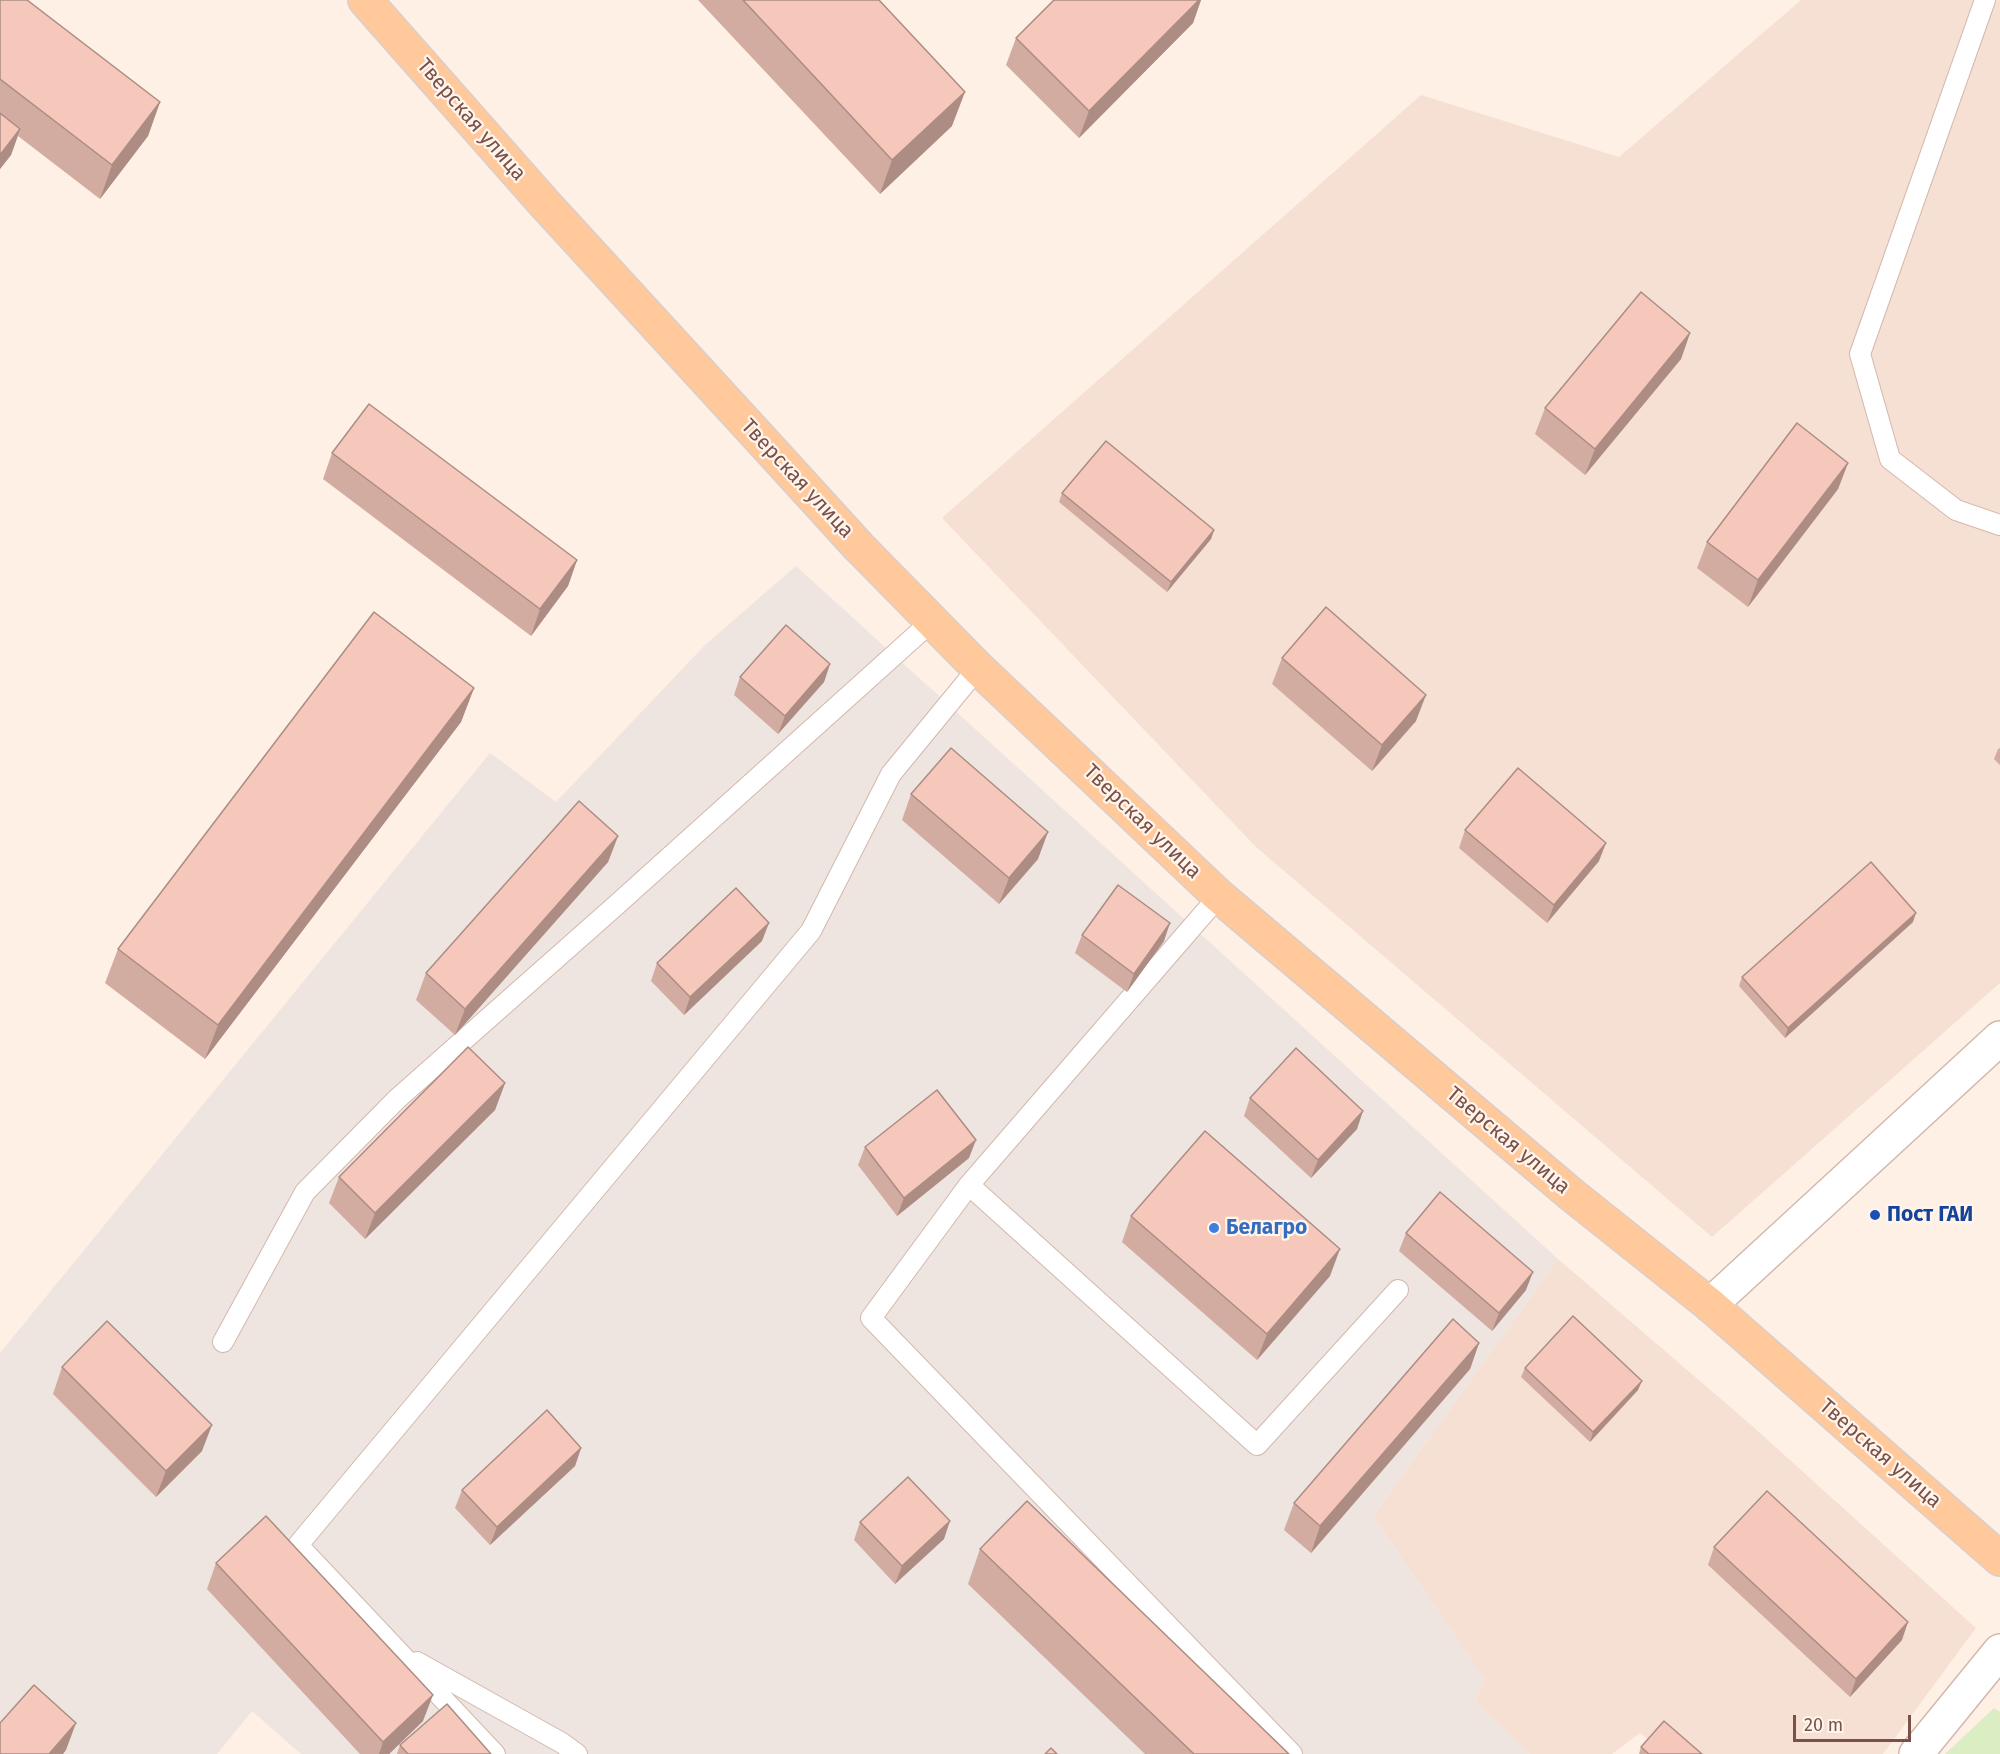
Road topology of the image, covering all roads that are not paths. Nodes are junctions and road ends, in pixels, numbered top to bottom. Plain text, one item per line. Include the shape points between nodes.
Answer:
1 (365, 0) edge
2 (1985, 0) edge
3 (2000, 525) edge
4 (932, 621) junction
5 (978, 668) junction
6 (1219, 896) junction
7 (2000, 1038) edge
8 (969, 1185) junction
9 (1398, 1290) dead end
10 (1710, 1305) junction
11 (222, 1342) dead end
12 (2000, 1559) edge
13 (2000, 1651) edge
14 (399, 1652) junction
15 (495, 1754) edge
16 (577, 1754) edge
17 (1292, 1754) edge
18 (1916, 1754) edge

1 - 4 main road, Тверская улица via 544,203 859,547
2 - 3 lane via 1860,354 1890,459 1956,510
4 - 5 main road, Тверская улица
4 - 11 lane via 397,1099 305,1192
5 - 6 main road, Тверская улица
5 - 14 lane via 891,774 811,932 298,1545
6 - 8 lane
6 - 10 main road, Тверская улица via 1572,1195
7 - 10 street
8 - 9 lane via 1257,1445
8 - 17 lane via 871,1318
10 - 12 main road, Тверская улица
13 - 18 street
14 - 15 lane
14 - 16 lane

